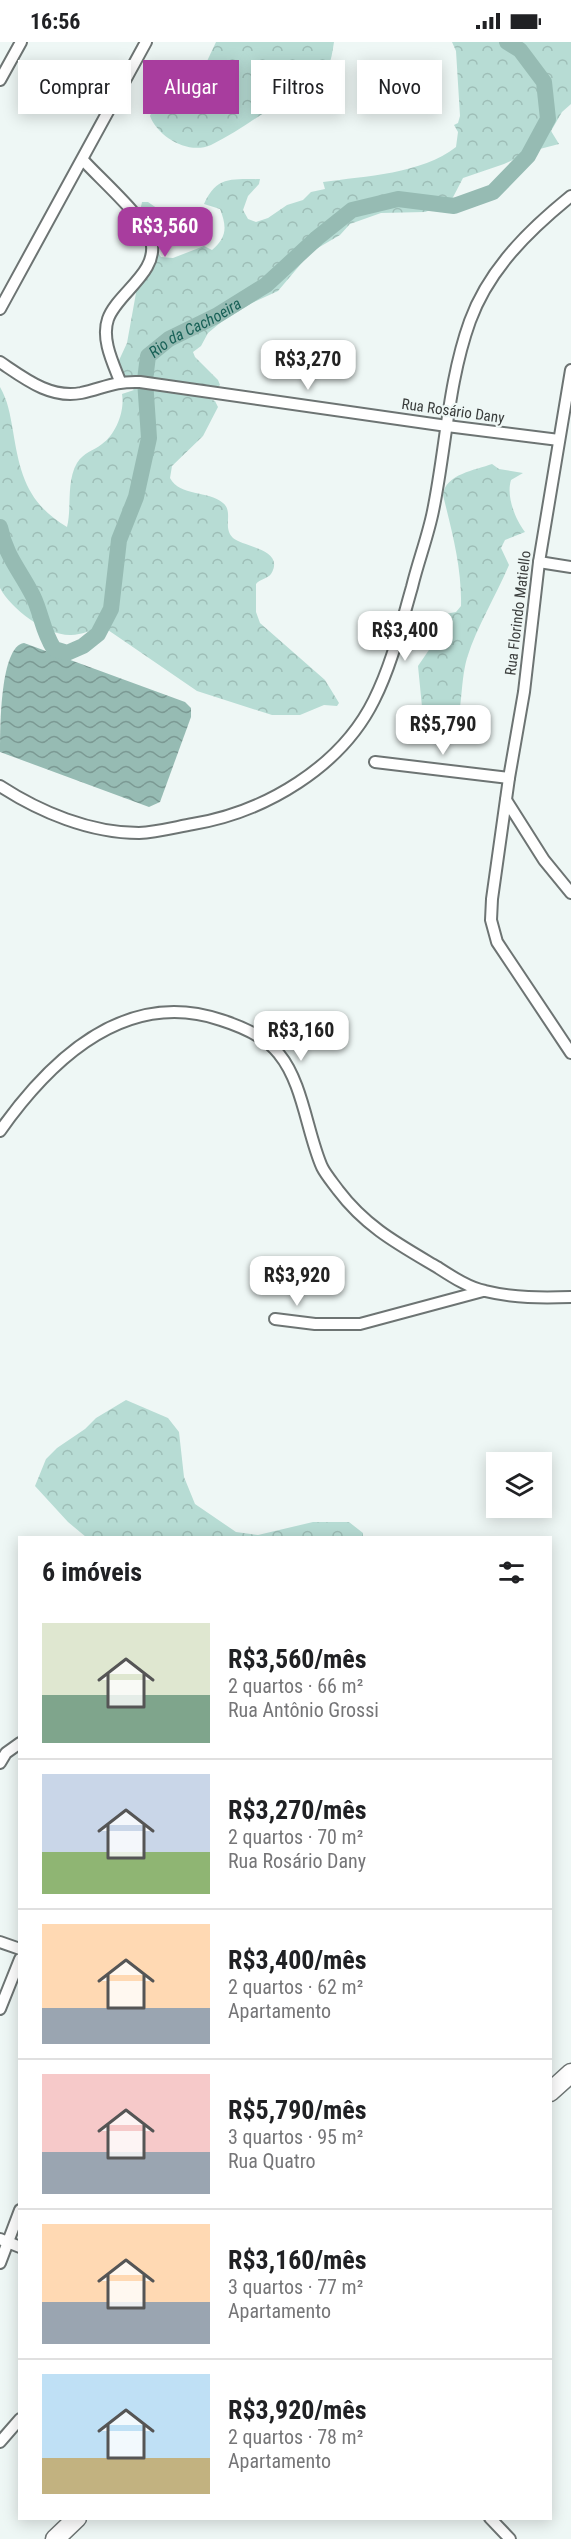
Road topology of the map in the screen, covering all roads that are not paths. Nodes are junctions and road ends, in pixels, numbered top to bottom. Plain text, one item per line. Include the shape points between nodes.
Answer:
1 (21, 42) edge
2 (146, 42) edge
3 (0, 80) edge
4 (83, 160) junction
5 (571, 196) edge
6 (0, 309) edge
7 (0, 362) edge
8 (571, 370) edge
9 (120, 381) junction
10 (447, 426) junction
11 (559, 440) junction
12 (538, 562) junction
13 (571, 567) edge
14 (375, 762) dead end
15 (509, 778) junction
16 (0, 786) edge
17 (506, 800) junction
18 (571, 893) edge
19 (571, 1053) edge
20 (0, 1131) edge
21 (483, 1291) junction
22 (571, 1297) edge
23 (275, 1319) dead end
24 (18, 1744) edge
25 (0, 1762) edge
26 (0, 1942) edge
27 (18, 1948) edge
28 (18, 1964) edge
29 (0, 2009) edge
30 (571, 2073) edge
31 (552, 2090) edge
32 (18, 2214) edge
33 (4, 2241) edge
34 (0, 2263) edge
35 (18, 2421) edge
36 (0, 2442) edge
37 (75, 2520) edge
38 (492, 2520) edge
39 (55, 2539) edge
40 (510, 2539) edge

1 - 3 street
2 - 4 street
4 - 6 street
4 - 9 street via 144,225 151,239 150,261 107,320 106,338
5 - 10 street via 544,218 499,266 483,293 458,362
7 - 9 street, Rua Rosário Dany via 46,389 64,394
8 - 11 street, Rua Florindo Matiello
9 - 10 street, Rua Rosário Dany
10 - 11 street, Rua Rosário Dany
10 - 16 street via 433,512 386,674 354,732 328,760 270,798 216,820 140,833 101,829 54,815
11 - 12 street, Rua Florindo Matiello
12 - 13 street
12 - 15 street, Rua Florindo Matiello via 524,692
14 - 15 street
15 - 17 street, Rua Florindo Matiello
17 - 18 street via 544,860
17 - 19 street, Rua Florindo Matiello via 492,899 493,933
20 - 21 street via 49,1071 104,1029 162,1011 202,1014 264,1040 278,1053 291,1074 323,1169 351,1207 382,1235
21 - 22 street via 534,1298
21 - 23 street via 360,1324
24 - 25 street
26 - 27 street
28 - 29 street
30 - 31 main road
32 - 33 street
33 - 34 street
35 - 36 street
37 - 39 main road
38 - 40 street

